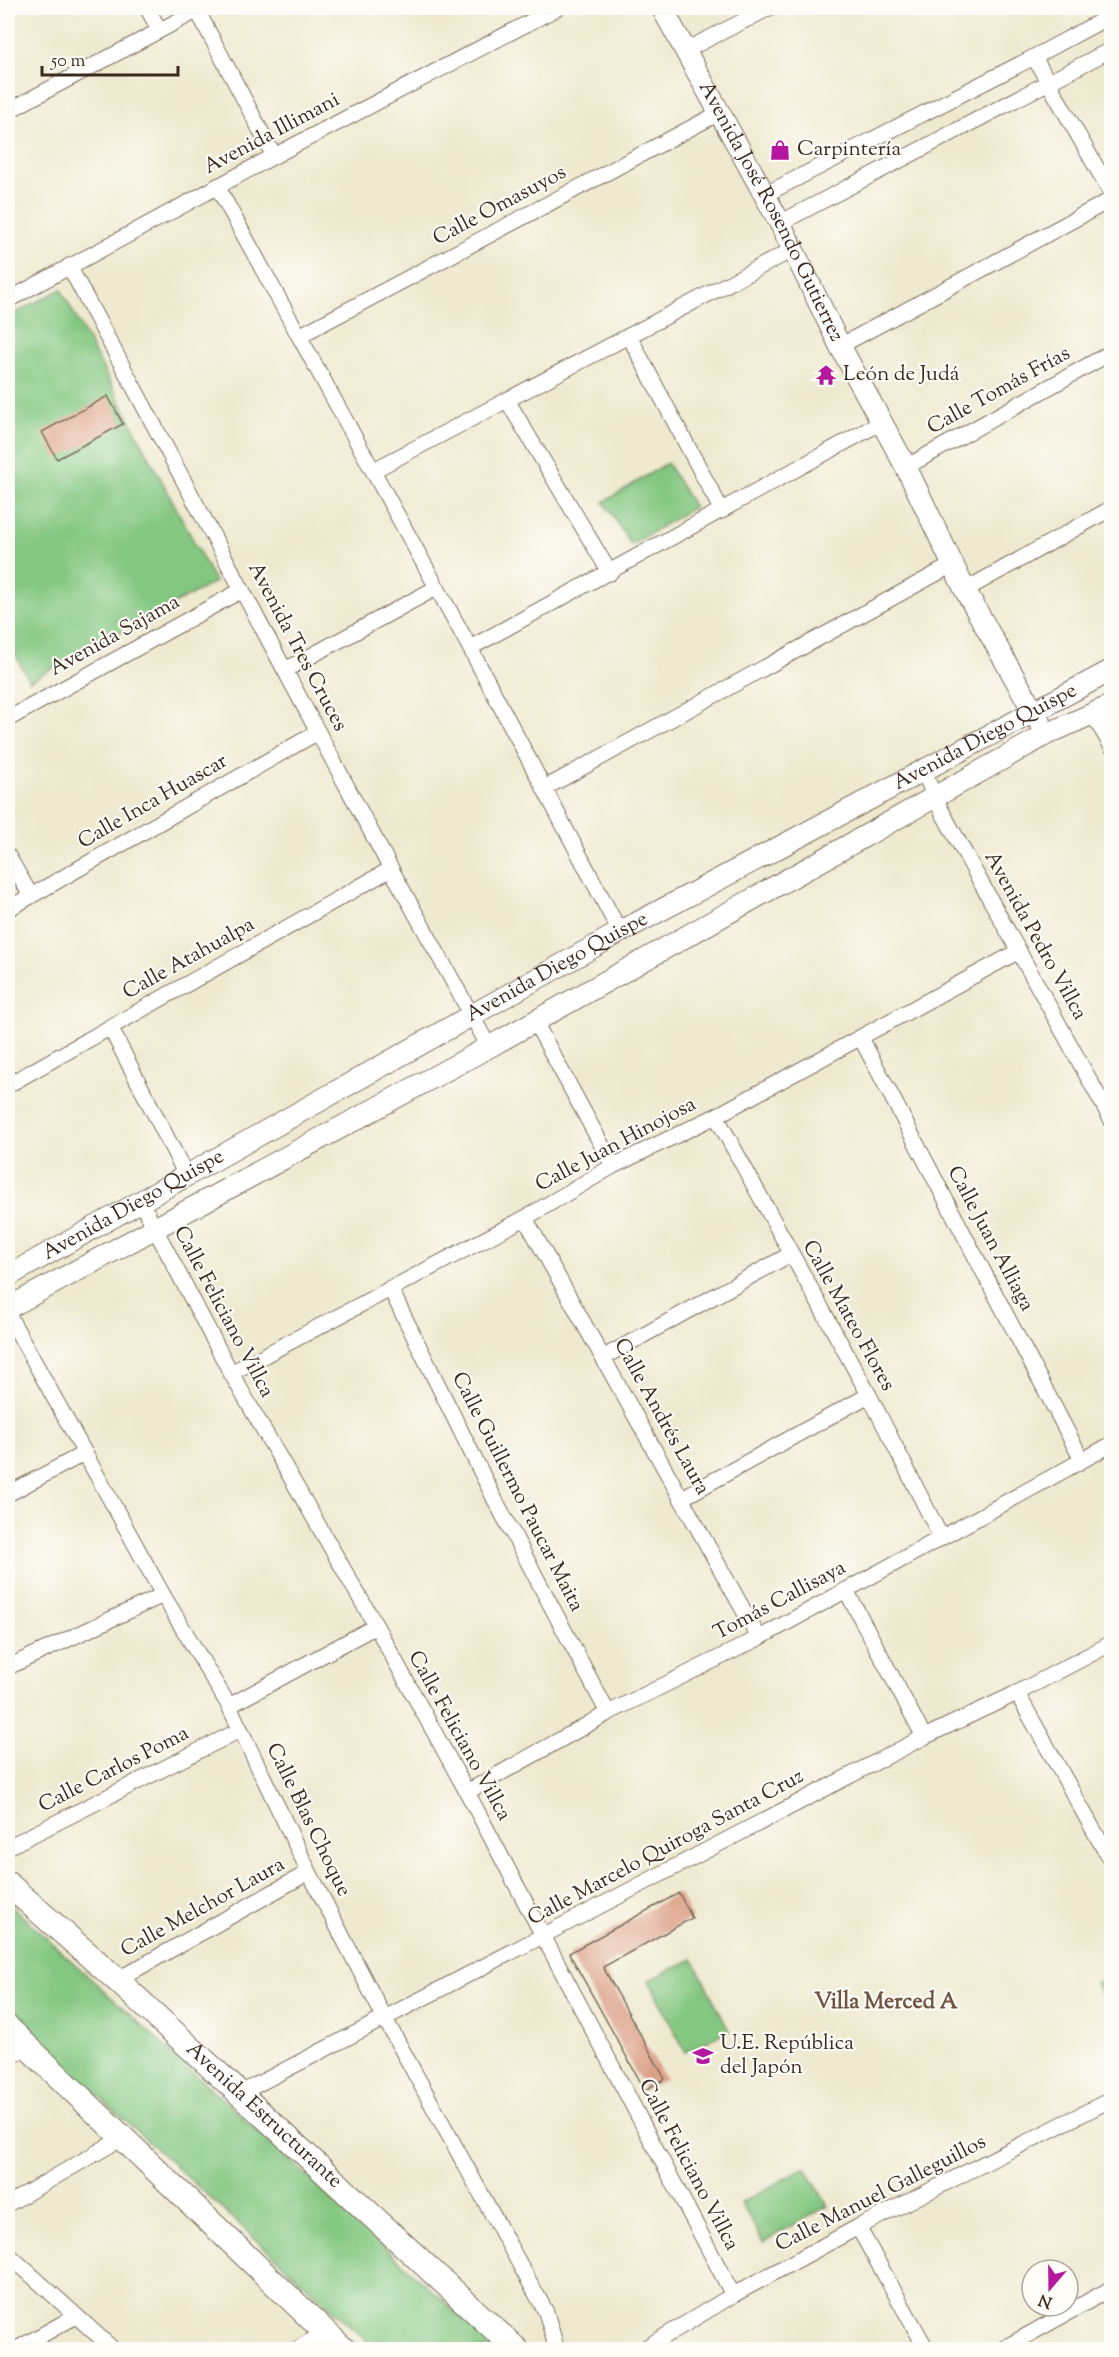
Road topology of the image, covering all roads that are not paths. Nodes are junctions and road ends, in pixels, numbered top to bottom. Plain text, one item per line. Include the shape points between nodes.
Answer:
1 (147, 8) edge
2 (557, 8) edge
3 (662, 8) edge
4 (769, 8) edge
5 (199, 9) edge
6 (1112, 15) edge
7 (159, 29) junction
8 (1112, 49) edge
9 (687, 50) junction
10 (1034, 57) junction
11 (1049, 82) junction
12 (8, 111) edge
13 (721, 112) junction
14 (274, 156) junction
15 (217, 186) junction
16 (764, 195) junction
17 (1112, 197) edge
18 (780, 223) junction
19 (792, 250) junction
20 (69, 266) junction
21 (8, 300) edge
22 (298, 336) junction
23 (629, 336) junction
24 (840, 346) junction
25 (1112, 352) edge
26 (507, 400) junction
27 (882, 422) junction
28 (906, 467) junction
29 (374, 470) junction
30 (1112, 508) edge
31 (722, 511) junction
32 (952, 565) junction
33 (610, 573) junction
34 (436, 588) junction
35 (242, 590) junction
36 (965, 590) junction
37 (470, 648) junction
38 (285, 670) junction
39 (1112, 670) edge
40 (1102, 710) edge
41 (1034, 712) junction
42 (8, 719) edge
43 (318, 732) junction
44 (1047, 734) junction
45 (1112, 747) edge
46 (924, 771) junction
47 (545, 788) junction
48 (935, 799) junction
49 (8, 856) edge
50 (391, 869) junction
51 (31, 896) junction
52 (8, 909) edge
53 (620, 932) junction
54 (1019, 951) junction
55 (470, 1015) junction
56 (534, 1020) junction
57 (110, 1027) junction
58 (861, 1038) junction
59 (489, 1047) junction
60 (8, 1085) edge
61 (716, 1116) junction
62 (1112, 1121) edge
63 (613, 1166) junction
64 (186, 1174) junction
65 (141, 1202) junction
66 (525, 1218) junction
67 (154, 1228) junction
68 (791, 1254) junction
69 (8, 1276) edge
70 (390, 1288) junction
71 (8, 1308) edge
72 (8, 1314) edge
73 (604, 1357) junction
74 (231, 1373) junction
75 (869, 1395) junction
76 (1112, 1444) edge
77 (84, 1453) junction
78 (1082, 1460) junction
79 (8, 1494) edge
80 (682, 1498) junction
81 (941, 1537) junction
82 (846, 1590) junction
83 (163, 1595) junction
84 (376, 1626) junction
85 (759, 1638) junction
86 (1112, 1643) edge
87 (8, 1667) edge
88 (1017, 1693) junction
89 (230, 1706) junction
90 (608, 1713) junction
91 (240, 1730) junction
92 (924, 1737) junction
93 (467, 1792) junction
94 (8, 1847) edge
95 (1112, 1863) edge
96 (309, 1872) junction
97 (8, 1884) edge
98 (543, 1935) junction
99 (117, 1980) junction
100 (385, 2019) junction
101 (8, 2028) edge
102 (29, 2047) junction
103 (8, 2058) edge
104 (241, 2093) junction
105 (1112, 2099) edge
106 (124, 2137) junction
107 (8, 2204) edge
108 (858, 2227) junction
109 (8, 2254) edge
110 (1112, 2288) edge
111 (733, 2295) junction
112 (76, 2316) junction
113 (326, 2332) junction
114 (15, 2349) edge
115 (114, 2349) edge
116 (296, 2349) edge
117 (344, 2349) edge
118 (517, 2349) edge
119 (557, 2349) edge
120 (642, 2349) edge
121 (927, 2349) edge
122 (1001, 2349) edge

1 - 7 street
2 - 14 street, Avenida Illimani
3 - 9 street, Avenida José Rosendo Gutierrez
4 - 9 street
5 - 7 street
5 - 14 street
6 - 10 street
7 - 12 street
8 - 11 street
9 - 13 street, Avenida José Rosendo Gutierrez
10 - 11 street
10 - 16 street
11 - 17 street
11 - 18 street
13 - 16 street, Avenida José Rosendo Gutierrez
13 - 22 street, Calle Omasuyos
14 - 15 street, Avenida Illimani
15 - 20 street, Avenida Illimani
15 - 22 street
16 - 18 street, Avenida José Rosendo Gutierrez
17 - 24 street
18 - 19 street, Avenida José Rosendo Gutierrez
19 - 23 street
19 - 24 street, Avenida José Rosendo Gutierrez
20 - 21 street, Avenida Illimani
20 - 35 street, Avenida Tres Cruces
22 - 29 street
23 - 26 street
23 - 31 street
24 - 27 street, Avenida José Rosendo Gutierrez
25 - 28 street, Calle Tomás Frías
26 - 29 street
26 - 33 street
27 - 28 street, Avenida José Rosendo Gutierrez
27 - 31 street
28 - 32 street, Avenida José Rosendo Gutierrez
29 - 34 street
30 - 36 street
31 - 33 street
32 - 36 street, Avenida José Rosendo Gutierrez
32 - 47 street
33 - 37 street
34 - 37 street
34 - 38 street
35 - 38 street, Avenida Tres Cruces
35 - 42 street, Avenida Sajama
36 - 41 street, Avenida José Rosendo Gutierrez
37 - 47 street
38 - 43 street, Avenida Tres Cruces
39 - 41 street, Avenida Diego Quispe
40 - 44 street, Avenida Diego Quispe
40 - 45 street
41 - 44 street, Avenida José Rosendo Gutierrez
41 - 46 street, Avenida Diego Quispe
43 - 50 street, Avenida Tres Cruces
43 - 51 street, Calle Inca Huascar
44 - 48 street, Avenida Diego Quispe
46 - 48 street, Avenida Pedro Villca
46 - 53 street, Avenida Diego Quispe
47 - 53 street
48 - 54 street, Avenida Pedro Villca
48 - 56 street, Avenida Diego Quispe
49 - 51 street
50 - 55 street, Avenida Tres Cruces
50 - 57 street, Calle Atahualpa
51 - 52 street, Calle Inca Huascar
53 - 55 street, Avenida Diego Quispe
54 - 58 street, Calle Juan Hinojosa
54 - 62 street, Avenida Pedro Villca
55 - 59 street, Avenida Tres Cruces
55 - 64 street, Avenida Diego Quispe
56 - 59 street, Avenida Diego Quispe
56 - 63 street
57 - 60 street, Calle Atahualpa
57 - 64 street
58 - 61 street, Calle Juan Hinojosa
58 - 78 street, Calle Juan Alliaga
59 - 67 street, Avenida Diego Quispe
61 - 63 street, Calle Juan Hinojosa
61 - 68 street, Calle Mateo Flores
63 - 66 street, Calle Juan Hinojosa
64 - 65 street, Avenida Diego Quispe
65 - 67 street, Calle Feliciano Villca
65 - 69 street, Avenida Diego Quispe
66 - 70 street, Calle Juan Hinojosa
66 - 73 street, Calle Andrés Laura
67 - 71 street, Avenida Diego Quispe
67 - 74 street, Calle Feliciano Villca
68 - 73 street
68 - 75 street, Calle Mateo Flores
70 - 74 street, Calle Juan Hinojosa
70 - 90 street, Calle Guillermo Paucar Maita via 494,1498
72 - 77 street, Calle Blas Choque
73 - 80 street, Calle Andrés Laura
74 - 84 street, Calle Feliciano Villca
75 - 80 street
75 - 81 street, Calle Mateo Flores
76 - 78 street, Tomás Callisaya
77 - 79 street
77 - 83 street, Calle Blas Choque
78 - 81 street, Tomás Callisaya
80 - 85 street, Calle Andrés Laura
81 - 82 street, Tomás Callisaya
82 - 85 street, Tomás Callisaya
82 - 92 street
83 - 87 street
83 - 89 street, Calle Blas Choque
84 - 89 street
84 - 93 street, Calle Feliciano Villca
85 - 90 street, Tomás Callisaya
86 - 88 street, Calle Marcelo Quiroga Santa Cruz
88 - 92 street, Calle Marcelo Quiroga Santa Cruz
88 - 95 street
89 - 91 street, Calle Blas Choque
90 - 93 street, Tomás Callisaya
91 - 94 street, Calle Carlos Poma
91 - 96 street, Calle Blas Choque
92 - 98 street, Calle Marcelo Quiroga Santa Cruz
93 - 98 street, Calle Feliciano Villca
96 - 99 street, Calle Melchor Laura
96 - 100 street, Calle Blas Choque
97 - 99 main road, Avenida Estructurante
98 - 100 street, Calle Marcelo Quiroga Santa Cruz
98 - 111 street, Calle Feliciano Villca
99 - 104 main road, Avenida Estructurante
100 - 104 street, Calle Marcelo Quiroga Santa Cruz
100 - 119 street, Calle Blas Choque via 546,2312
101 - 102 main road
102 - 103 street
102 - 106 main road
104 - 118 main road, Avenida Estructurante
105 - 108 street, Calle Manuel Galleguillos
106 - 107 street
106 - 113 main road
108 - 111 street, Calle Manuel Galleguillos
108 - 121 street
109 - 112 street
110 - 122 street
111 - 120 street, Calle Manuel Galleguillos
112 - 114 street
112 - 115 street
113 - 116 street
113 - 117 main road

